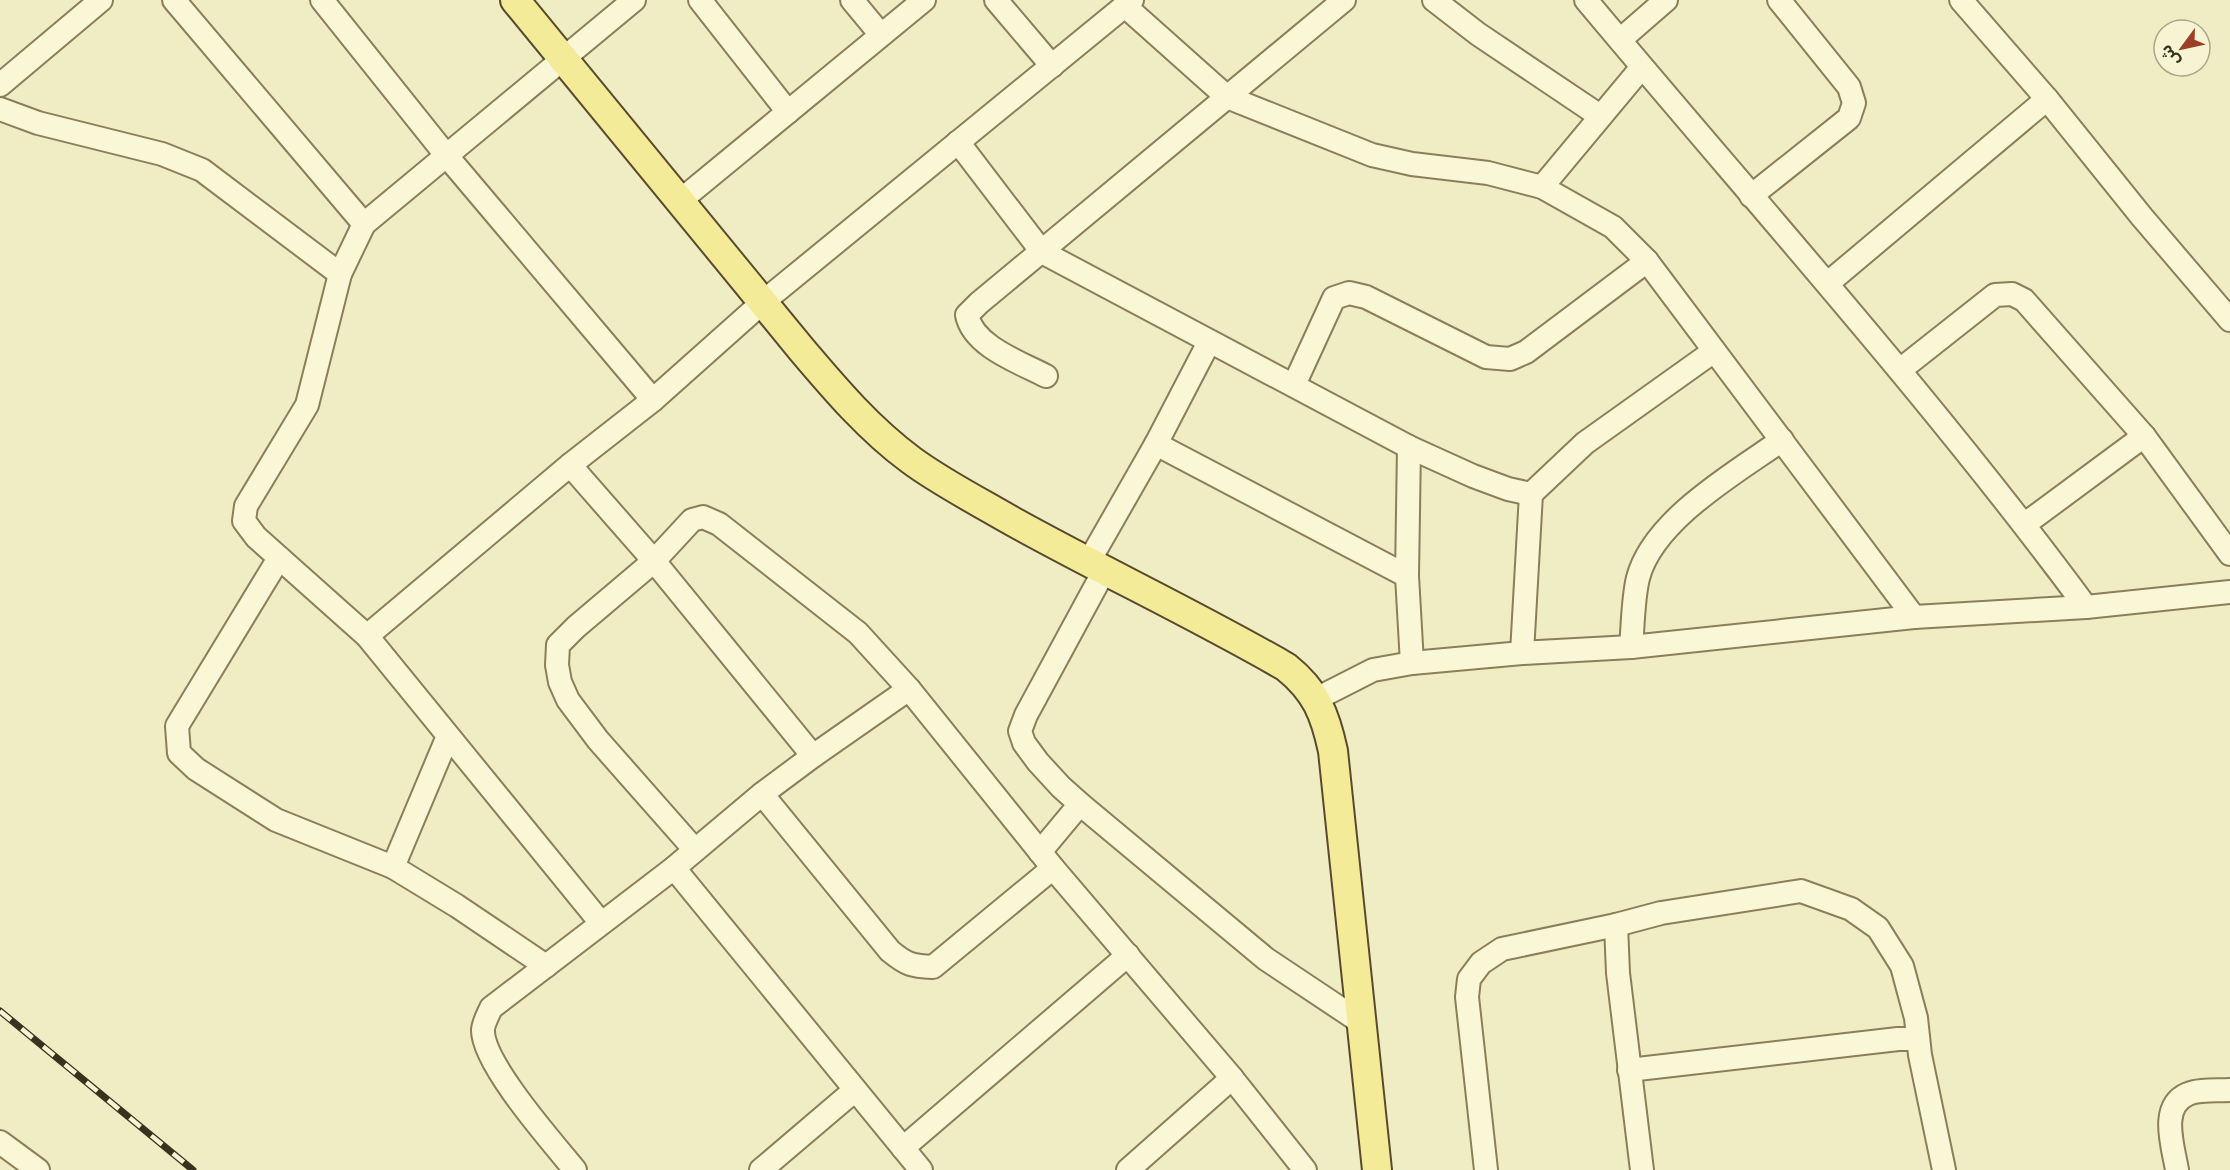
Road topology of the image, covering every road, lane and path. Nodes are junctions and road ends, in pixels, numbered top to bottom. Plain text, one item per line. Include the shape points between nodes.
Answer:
1 (101, 0) edge
2 (174, 0) edge
3 (322, 0) edge
4 (515, 0) edge
5 (634, 0) edge
6 (700, 0) edge
7 (852, 0) edge
8 (924, 0) edge
9 (996, 0) edge
10 (1344, 0) edge
11 (1434, 0) edge
12 (1586, 0) edge
13 (1666, 0) edge
14 (1779, 0) edge
15 (1961, 0) edge
16 (1129, 3) edge
17 (881, 35) junction
18 (1620, 40) junction
19 (562, 58) junction
20 (1052, 66) junction
21 (1642, 67) junction
22 (0, 85) edge
23 (1227, 96) junction
24 (2047, 99) junction
25 (0, 109) edge
26 (788, 112) junction
27 (1600, 116) junction
28 (958, 142) junction
29 (446, 155) junction
30 (1542, 187) junction
31 (1751, 196) junction
32 (681, 200) junction
33 (364, 224) junction
34 (1042, 252) junction
35 (1647, 261) junction
36 (340, 274) junction
37 (1828, 283) junction
38 (763, 302) junction
39 (2230, 320) edge
40 (1209, 342) junction
41 (1714, 351) junction
42 (1900, 370) junction
43 (1046, 376) dead end
44 (1294, 385) junction
45 (653, 400) junction
46 (2144, 436) junction
47 (1782, 440) junction
48 (1156, 444) junction
49 (1409, 447) junction
50 (570, 465) junction
51 (1531, 494) junction
52 (2025, 524) junction
53 (2230, 554) edge
54 (279, 558) junction
55 (654, 561) junction
56 (1096, 567) junction
57 (1407, 576) junction
58 (2230, 592) edge
59 (2086, 607) junction
60 (1914, 617) junction
61 (367, 636) junction
62 (1631, 647) junction
63 (1522, 653) junction
64 (1412, 663) junction
65 (909, 689) junction
66 (1316, 699) junction
67 (448, 736) junction
68 (813, 756) junction
69 (762, 794) junction
70 (1080, 804) junction
71 (695, 850) junction
72 (1047, 860) junction
73 (393, 867) junction
74 (674, 868) junction
75 (601, 923) junction
76 (1616, 925) junction
77 (1128, 955) junction
78 (546, 966) junction
79 (1362, 1023) junction
80 (1918, 1039) junction
81 (1629, 1070) junction
82 (1232, 1078) junction
83 (855, 1090) junction
84 (2230, 1090) edge
85 (0, 1142) edge
86 (903, 1148) junction
87 (774, 1166) edge
88 (38, 1170) edge
89 (575, 1170) edge
90 (921, 1170) edge
91 (1128, 1170) edge
92 (1305, 1170) edge
93 (1377, 1170) edge
94 (1486, 1170) edge
95 (1642, 1170) edge
96 (1944, 1170) edge
97 (2177, 1170) edge

1 - 22 street
2 - 33 street
3 - 29 street
4 - 19 main road
5 - 19 street
6 - 26 street
7 - 17 street
8 - 17 street
9 - 20 street
10 - 23 street
11 - 27 street
12 - 18 street
13 - 18 street
14 - 31 street via 1850,87 1854,103 1849,118
15 - 24 street
16 - 20 street
16 - 23 street
17 - 26 street
18 - 21 street
19 - 29 street
19 - 32 main road
20 - 28 street
21 - 27 street
21 - 31 street
23 - 30 street via 1372,155 1488,173
23 - 34 street
24 - 37 street
24 - 39 street
25 - 36 street via 38,123 162,154 202,170
26 - 32 street
27 - 30 street
28 - 34 street
28 - 38 street
29 - 33 street
29 - 45 street
30 - 35 street via 1613,226
31 - 37 street
32 - 38 main road
33 - 36 street
34 - 40 street
34 - 43 street via 967,315 978,338
35 - 41 street
35 - 44 street via 1526,352 1509,359 1486,357 1366,297 1349,293 1334,298
36 - 54 street via 307,405 246,506 244,521
37 - 42 street
38 - 45 street
38 - 56 main road via 838,393 910,460
40 - 44 street
40 - 48 street
41 - 47 street
41 - 51 street via 1585,443
42 - 46 street via 1995,295 2012,294 2024,300
42 - 52 street
44 - 49 street
45 - 50 street
46 - 52 street
46 - 53 street
47 - 60 street
47 - 62 street via 1696,501 1656,539 1638,577
48 - 56 street
48 - 57 street
49 - 51 street via 1473,476
49 - 57 street
50 - 55 street
50 - 61 street
51 - 63 street
52 - 59 street
54 - 61 street
54 - 73 street via 177,726 179,753 196,769 276,820
55 - 65 street via 692,520 703,517 719,524 858,633
55 - 68 street
55 - 71 street via 558,645 556,664 568,700
56 - 66 main road via 1286,667
56 - 70 street via 1020,731 1038,762
57 - 64 street
58 - 59 street
59 - 60 street
60 - 62 street
61 - 67 street
62 - 63 street
63 - 64 street
64 - 66 street via 1373,670
65 - 68 street
65 - 72 street
66 - 79 main road via 1333,751
67 - 73 street
67 - 75 street
68 - 69 street
69 - 71 street
69 - 72 street via 890,951 914,966 933,967
70 - 72 street
70 - 79 street via 1266,959
71 - 74 street
72 - 77 street
73 - 78 street
74 - 75 street
74 - 83 street
75 - 78 street
76 - 80 street via 1660,913 1801,891 1851,909 1878,928 1902,966
76 - 81 street
76 - 94 street via 1502,949 1481,963 1468,979
77 - 82 street
77 - 86 street
78 - 89 street via 491,1008 483,1030 497,1069
79 - 93 main road
80 - 81 street
80 - 96 street
81 - 95 street
82 - 91 street
82 - 92 street
83 - 86 street
83 - 87 street
84 - 97 street via 2189,1093 2175,1102 2169,1116
85 - 88 street
86 - 90 street

